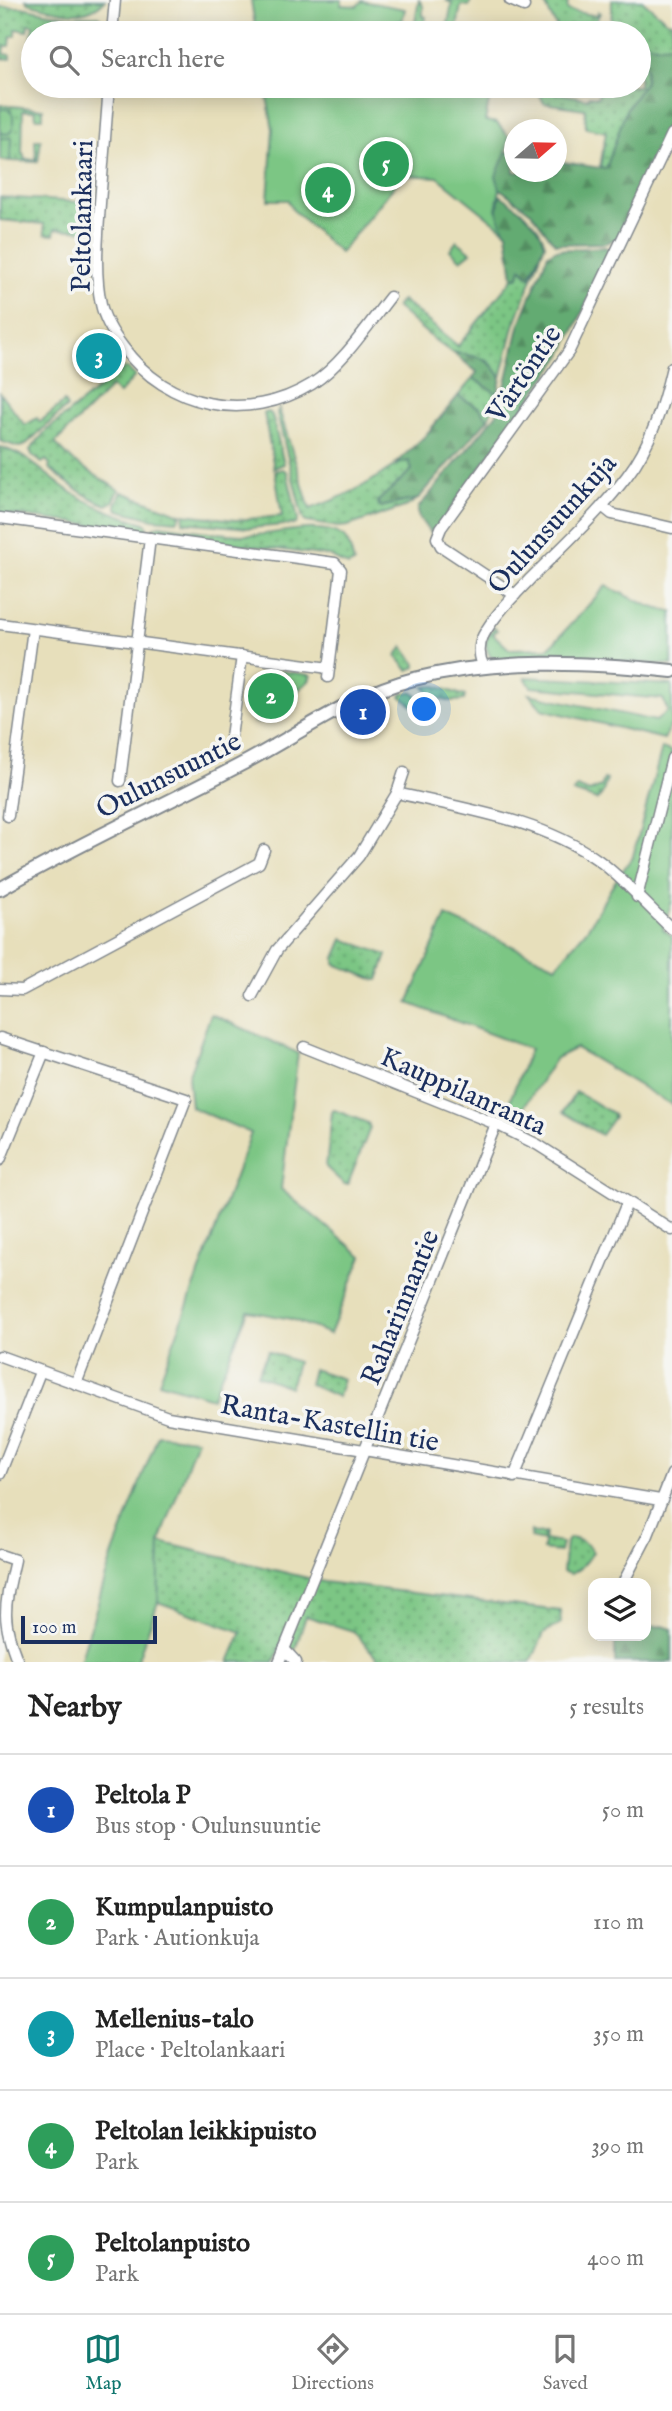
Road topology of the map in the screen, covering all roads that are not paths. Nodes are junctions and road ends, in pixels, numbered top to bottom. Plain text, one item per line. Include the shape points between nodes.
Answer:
1 (115, 0) edge
2 (510, 0) edge
3 (524, 6) dead end
4 (113, 21) edge
5 (107, 98) edge
6 (672, 134) edge
7 (390, 297) dead end
8 (672, 367) edge
9 (670, 386) edge
10 (602, 506) junction
11 (0, 518) edge
12 (672, 528) edge
13 (150, 538) junction
14 (515, 595) junction
15 (0, 624) edge
16 (33, 629) junction
17 (136, 643) junction
18 (242, 656) junction
19 (484, 667) junction
20 (672, 671) edge
21 (231, 737) dead end
22 (672, 758) edge
23 (404, 772) dead end
24 (120, 781) dead end
25 (397, 793) junction
26 (8, 816) dead end
27 (264, 850) dead end
28 (0, 888) edge
29 (637, 897) junction
30 (672, 929) edge
31 (0, 989) edge
32 (252, 996) dead end
33 (0, 1038) edge
34 (304, 1047) dead end
35 (44, 1052) junction
36 (496, 1124) junction
37 (0, 1160) edge
38 (628, 1203) junction
39 (672, 1230) edge
40 (0, 1356) edge
41 (40, 1371) junction
42 (76, 1384) junction
43 (365, 1452) junction
44 (0, 1474) edge
45 (672, 1474) edge
46 (514, 1477) junction
47 (660, 1500) junction
48 (0, 1555) edge
49 (626, 1578) edge
50 (284, 1649) junction
51 (18, 1662) edge
52 (279, 1662) edge
53 (296, 1662) edge

1 - 4 street
2 - 3 street
5 - 7 street, Peltolankaari via 97,254 102,307 115,337 144,372 164,387 205,402 271,402 324,375
6 - 14 street, Värtöntie via 569,351 437,538 442,546
8 - 9 street, Oulunsuunkuja
9 - 10 street, Oulunsuunkuja via 648,443
10 - 12 street via 612,513
10 - 14 street, Oulunsuunkuja
11 - 13 street
13 - 17 street
13 - 18 street via 335,563 341,570 328,673
14 - 19 street, Oulunsuunkuja via 482,637 480,660
15 - 16 street
16 - 17 street
16 - 26 street
17 - 18 street
17 - 24 street
18 - 21 street
19 - 20 main road, Oulunsuuntie via 541,664
19 - 28 main road, Oulunsuuntie via 414,678 371,694
22 - 29 street
23 - 25 street
25 - 29 street via 555,834 599,860
25 - 32 street via 359,856 277,950
27 - 31 street via 259,863 22,990
29 - 30 street
33 - 35 street
34 - 36 street, Kauppilanranta
35 - 37 street
35 - 42 street via 186,1099
36 - 38 street, Kauppilanranta via 538,1145
36 - 43 street, Raharinnantie
38 - 39 street, Kauppilanranta
38 - 46 street
40 - 41 street, Ranta-Kastellin tie
41 - 42 street, Ranta-Kastellin tie
41 - 44 street
42 - 43 street, Ranta-Kastellin tie via 168,1417
43 - 46 street, Ranta-Kastellin tie
43 - 50 street, Raharinnantie
45 - 47 street
46 - 47 street, Ranta-Kastellin tie
47 - 49 street
48 - 51 street via 15,1560 4,1608 7,1637
50 - 52 street, Raharinnantie
50 - 53 street

